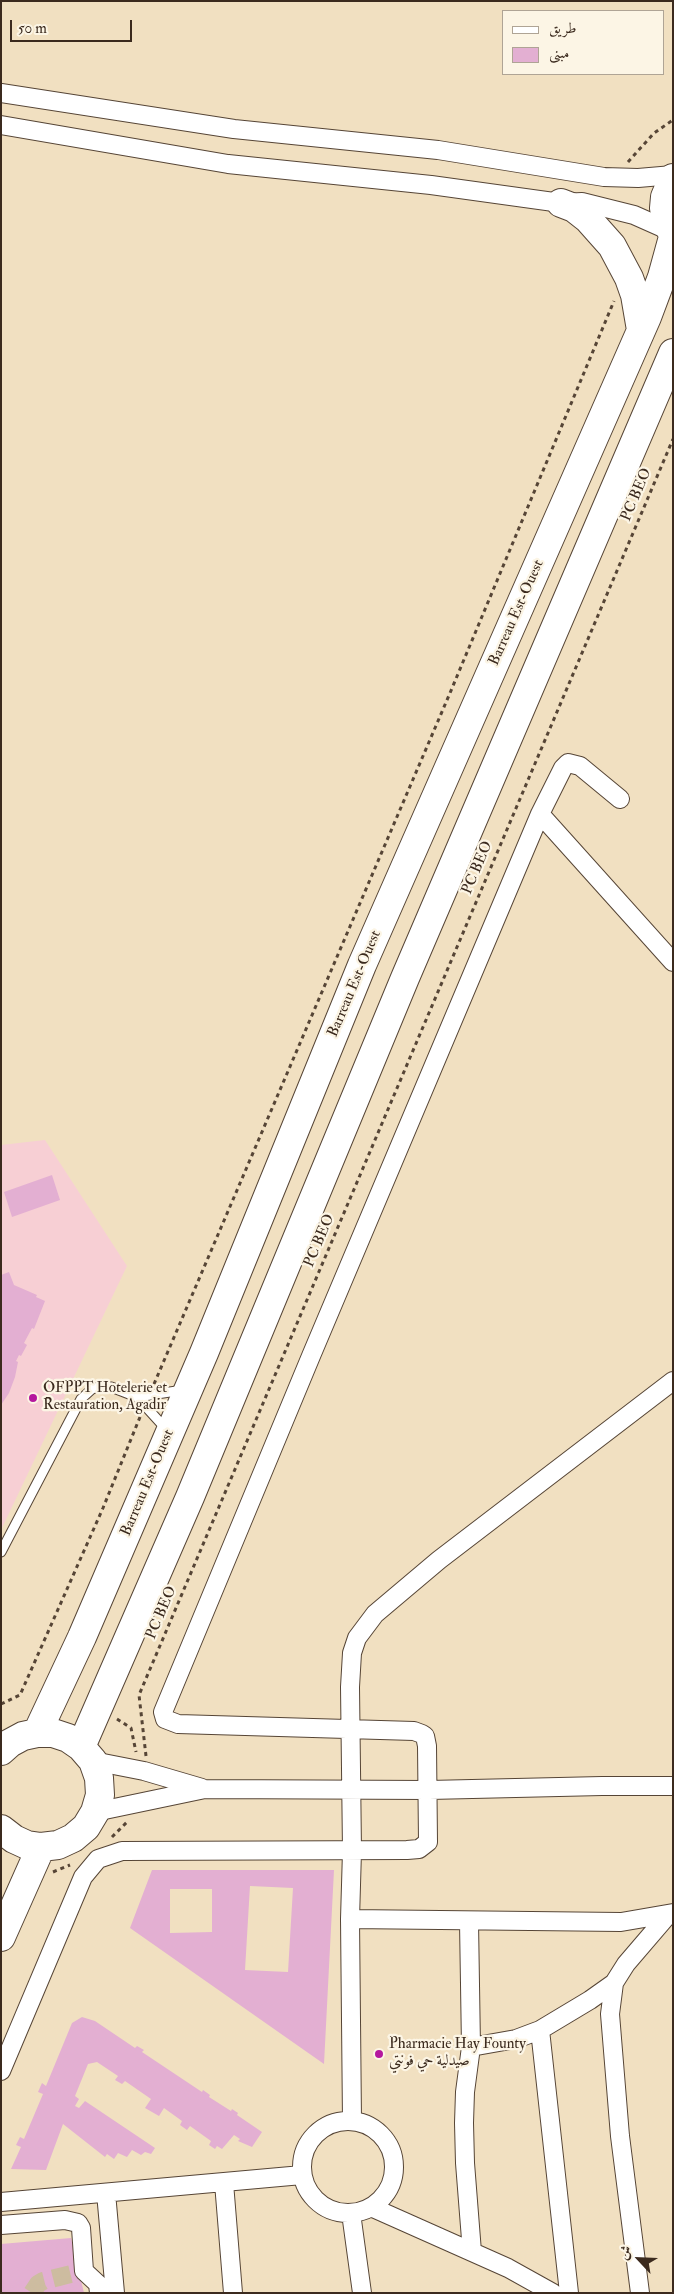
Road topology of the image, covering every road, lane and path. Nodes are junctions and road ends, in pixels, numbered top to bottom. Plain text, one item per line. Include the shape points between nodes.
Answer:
1 (1, 93) edge
2 (673, 120) edge
3 (1, 125) edge
4 (673, 177) edge
5 (619, 178) junction
6 (561, 203) junction
7 (672, 234) edge
8 (628, 274) junction
9 (641, 330) junction
10 (673, 353) edge
11 (673, 439) edge
12 (620, 799) dead end
13 (540, 814) junction
14 (673, 962) edge
15 (673, 1381) edge
16 (188, 1389) junction
17 (149, 1395) junction
18 (136, 1397) junction
19 (145, 1406) junction
20 (170, 1433) junction
21 (1, 1552) edge
22 (1, 1704) edge
23 (99, 1705) junction
24 (350, 1731) junction
25 (37, 1732) junction
26 (1, 1751) edge
27 (87, 1754) junction
28 (142, 1770) junction
29 (673, 1786) edge
30 (205, 1789) junction
31 (350, 1789) junction
32 (429, 1790) junction
33 (139, 1802) junction
34 (95, 1812) junction
35 (1, 1829) edge
36 (111, 1838) dead end
37 (41, 1847) junction
38 (352, 1851) junction
39 (671, 1914) edge
40 (350, 1919) junction
41 (469, 1922) junction
42 (1, 1937) edge
43 (614, 1983) junction
44 (540, 2030) junction
45 (470, 2047) junction
46 (1, 2071) edge
47 (352, 2121) junction
48 (302, 2175) junction
49 (224, 2183) junction
50 (106, 2194) junction
51 (1, 2202) edge
52 (371, 2207) junction
53 (350, 2214) junction
54 (1, 2225) edge
55 (472, 2252) junction
56 (99, 2293) edge
57 (115, 2293) edge
58 (233, 2293) edge
59 (362, 2293) edge
60 (553, 2293) edge
61 (569, 2293) edge
62 (640, 2293) edge

1 - 5 street via 234,130 438,150
2 - 5 path via 640,147
3 - 6 street via 228,164
4 - 5 street
4 - 7 main road via 664,208
6 - 7 street via 582,202 614,209 653,222
6 - 8 main road via 574,208 601,232
7 - 9 main road, Barreau Est-Ouest via 660,283
8 - 9 main road
8 - 17 path via 604,323 450,693
9 - 16 main road, Barreau Est-Ouest via 362,965
10 - 23 main road
11 - 28 path, PC BEO via 139,1695 147,1751
12 - 13 street via 580,766 568,763
13 - 14 street
13 - 24 street via 163,1712 165,1719 178,1724
15 - 24 street via 439,1560 375,1614 357,1638 352,1653
16 - 17 lane
16 - 20 main road, Barreau Est-Ouest
17 - 18 lane
18 - 19 lane
18 - 21 lane via 101,1386 81,1399
19 - 20 lane
19 - 22 path via 20,1695
20 - 25 main road, Barreau Est-Ouest via 82,1637
23 - 27 main road
23 - 28 path via 131,1728
24 - 31 street
24 - 32 street via 414,1731 422,1734 426,1740
25 - 26 main road via 23,1736
25 - 27 main road via 68,1738
27 - 28 street
27 - 34 main road via 99,1778 100,1795
28 - 30 street
29 - 32 street
30 - 31 street
30 - 33 street
31 - 32 street
31 - 38 street
32 - 38 street via 430,1836 425,1846 407,1850
33 - 34 street
33 - 36 path via 138,1812
34 - 37 main road via 74,1838 58,1845
35 - 37 main road via 27,1845
37 - 42 main road
38 - 40 street
38 - 46 street via 122,1851 98,1859 82,1877
39 - 41 street via 621,1922
39 - 43 street via 626,1964
40 - 41 street
40 - 47 street
41 - 45 street
43 - 44 street
43 - 62 street via 610,2014 620,2136
44 - 45 street via 516,2039
44 - 61 street
45 - 55 street via 464,2123
47 - 48 street via 337,2122 313,2136 305,2148
47 - 52 street via 366,2124 378,2132 388,2143 393,2157 390,2185
48 - 49 street
48 - 53 street via 308,2192 319,2204 334,2212
49 - 50 street
49 - 58 street
50 - 51 street
50 - 57 street
52 - 53 street
52 - 55 street
53 - 59 street
54 - 56 street via 65,2220 78,2223 81,2228 81,2272 98,2284
55 - 60 street

